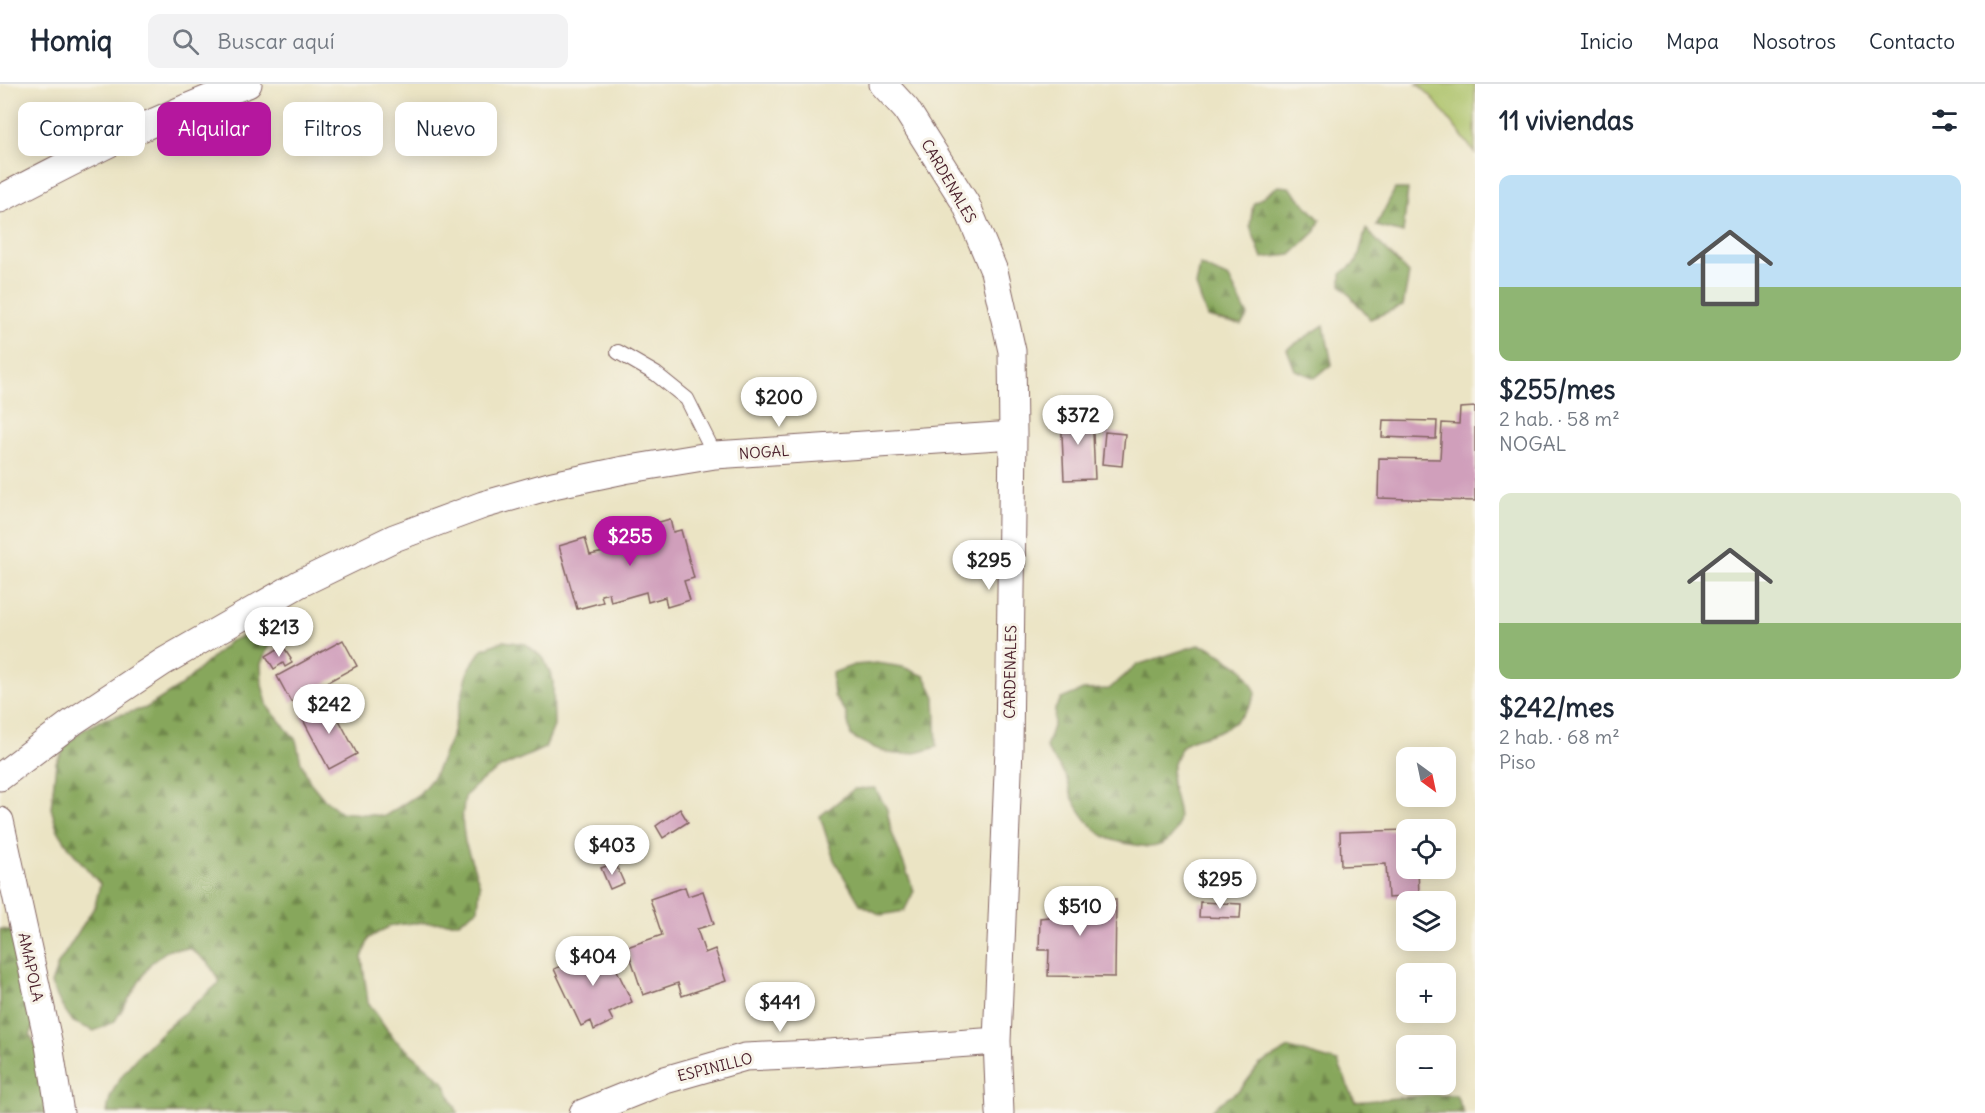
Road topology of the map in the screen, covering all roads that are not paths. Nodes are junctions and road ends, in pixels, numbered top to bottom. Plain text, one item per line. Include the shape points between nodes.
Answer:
1 (248, 84) edge
2 (883, 84) edge
3 (0, 199) edge
4 (618, 352) dead end
5 (1013, 435) junction
6 (715, 454) junction
7 (0, 777) edge
8 (0, 821) edge
9 (997, 1041) junction
10 (60, 1113) edge
11 (583, 1113) edge
12 (1000, 1113) edge

1 - 3 street via 105,145
2 - 5 street, CARDENALES via 906,109 966,204 994,271 1012,351
4 - 6 lane via 656,374 687,399
5 - 6 street, NOGAL
5 - 9 street, CARDENALES via 1009,747
6 - 7 street, NOGAL via 553,485 483,505 394,538 299,584 163,662 74,721
8 - 10 street, AMAPOLA
9 - 11 street, ESPINILLO via 745,1057 665,1080
9 - 12 street, CARDENALES

